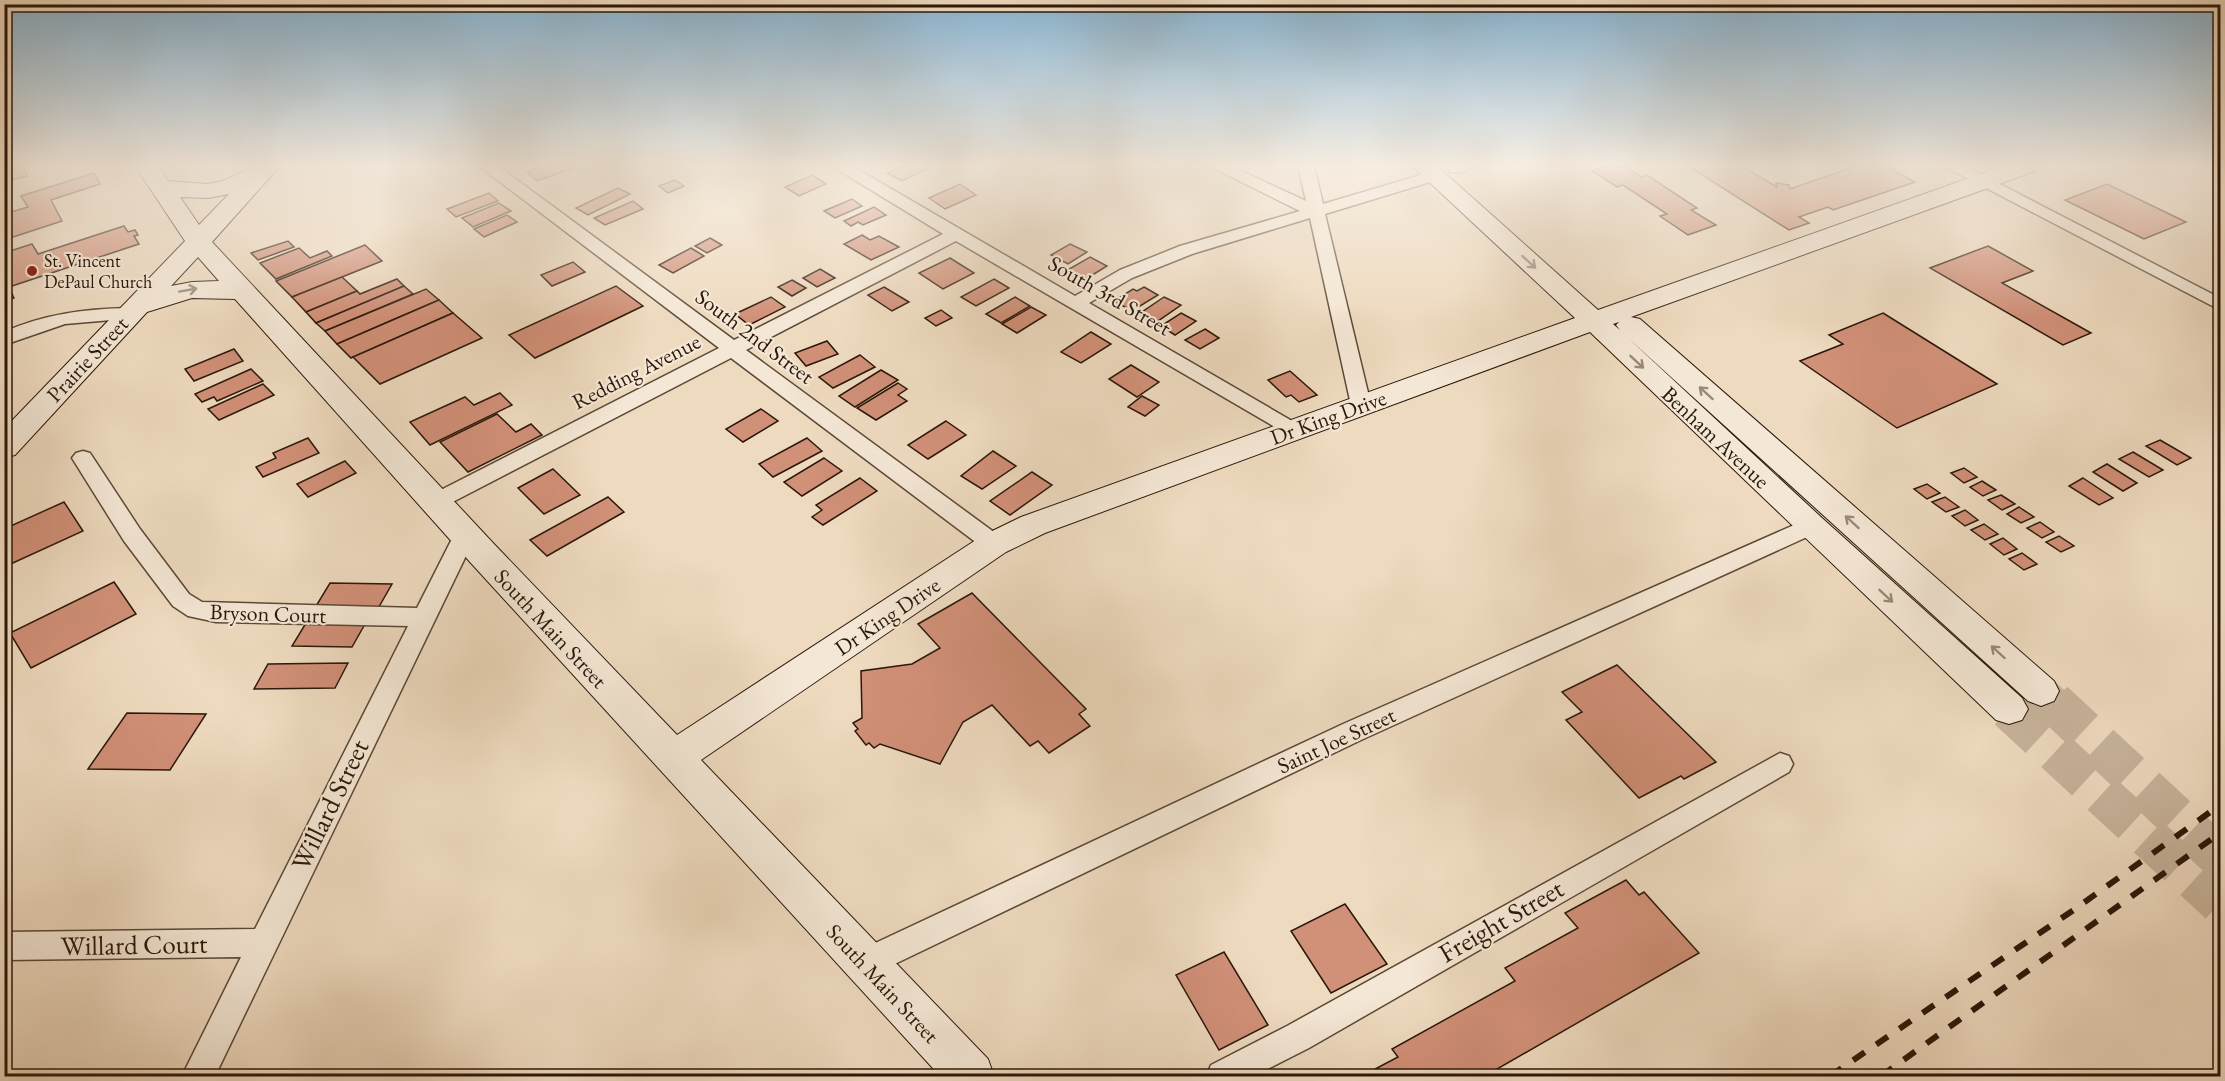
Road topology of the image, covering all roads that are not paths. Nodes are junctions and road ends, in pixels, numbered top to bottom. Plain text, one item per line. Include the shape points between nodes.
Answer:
1 (180, 216) edge
2 (222, 216) edge
3 (554, 216) edge
4 (926, 216) edge
5 (1297, 216) edge
6 (1316, 216) edge
7 (1497, 216) edge
8 (1887, 216) edge
9 (2050, 216) edge
10 (956, 234) junction
11 (198, 242) junction
12 (246, 294) junction
13 (1076, 303) junction
14 (2220, 305) edge
15 (130, 311) junction
16 (1605, 317) junction
17 (4, 339) edge
18 (731, 349) junction
19 (1361, 405) junction
20 (1292, 430) junction
21 (4, 448) edge
22 (83, 458) dead end
23 (435, 502) junction
24 (1810, 526) junction
25 (465, 535) junction
26 (994, 544) junction
27 (423, 617) junction
28 (2041, 691) tunnel mouth
29 (2009, 709) tunnel mouth
30 (673, 758) junction
31 (1780, 764) dead end
32 (263, 943) junction
33 (4, 946) edge
34 (865, 963) junction
35 (198, 1077) edge
36 (971, 1077) edge
37 (1222, 1077) edge

1 - 11 street, South Main Street
2 - 11 street, Prairie Street
3 - 18 street, South 2nd Street
4 - 10 street, South 3rd Street
5 - 13 street via 1186,250 1126,274
6 - 19 street
7 - 16 street, Benham Avenue
8 - 16 street, Dr King Drive
9 - 14 street
10 - 13 street, South 3rd Street
10 - 18 street, Redding Avenue
11 - 12 street, South Main Street
11 - 15 street, Prairie Street
15 -> 12 street via 162,296 205,287
12 - 23 street, South Main Street
13 - 20 street, South 3rd Street
15 - 17 street via 58,319
15 - 21 street, Prairie Street
16 - 19 street, Dr King Drive
16 -> 24 street, Benham Avenue
28 -> 16 street, Benham Avenue
18 - 23 street, Redding Avenue
18 - 26 street, South 2nd Street
19 - 20 street, Dr King Drive
20 - 26 street, Dr King Drive via 1033,525
22 - 27 street, Bryson Court via 132,535 181,600 196,610
23 - 25 street, South Main Street
24 -> 29 street, Benham Avenue
24 - 34 street, Saint Joe Street via 1352,732
25 - 27 street, Willard Street
25 - 30 street, South Main Street
26 - 30 street, Dr King Drive
27 - 32 street, Willard Street
30 - 34 street, South Main Street
31 - 37 street, Freight Street
32 - 33 street, Willard Court
32 - 35 street, Willard Street
34 - 36 street, South Main Street

